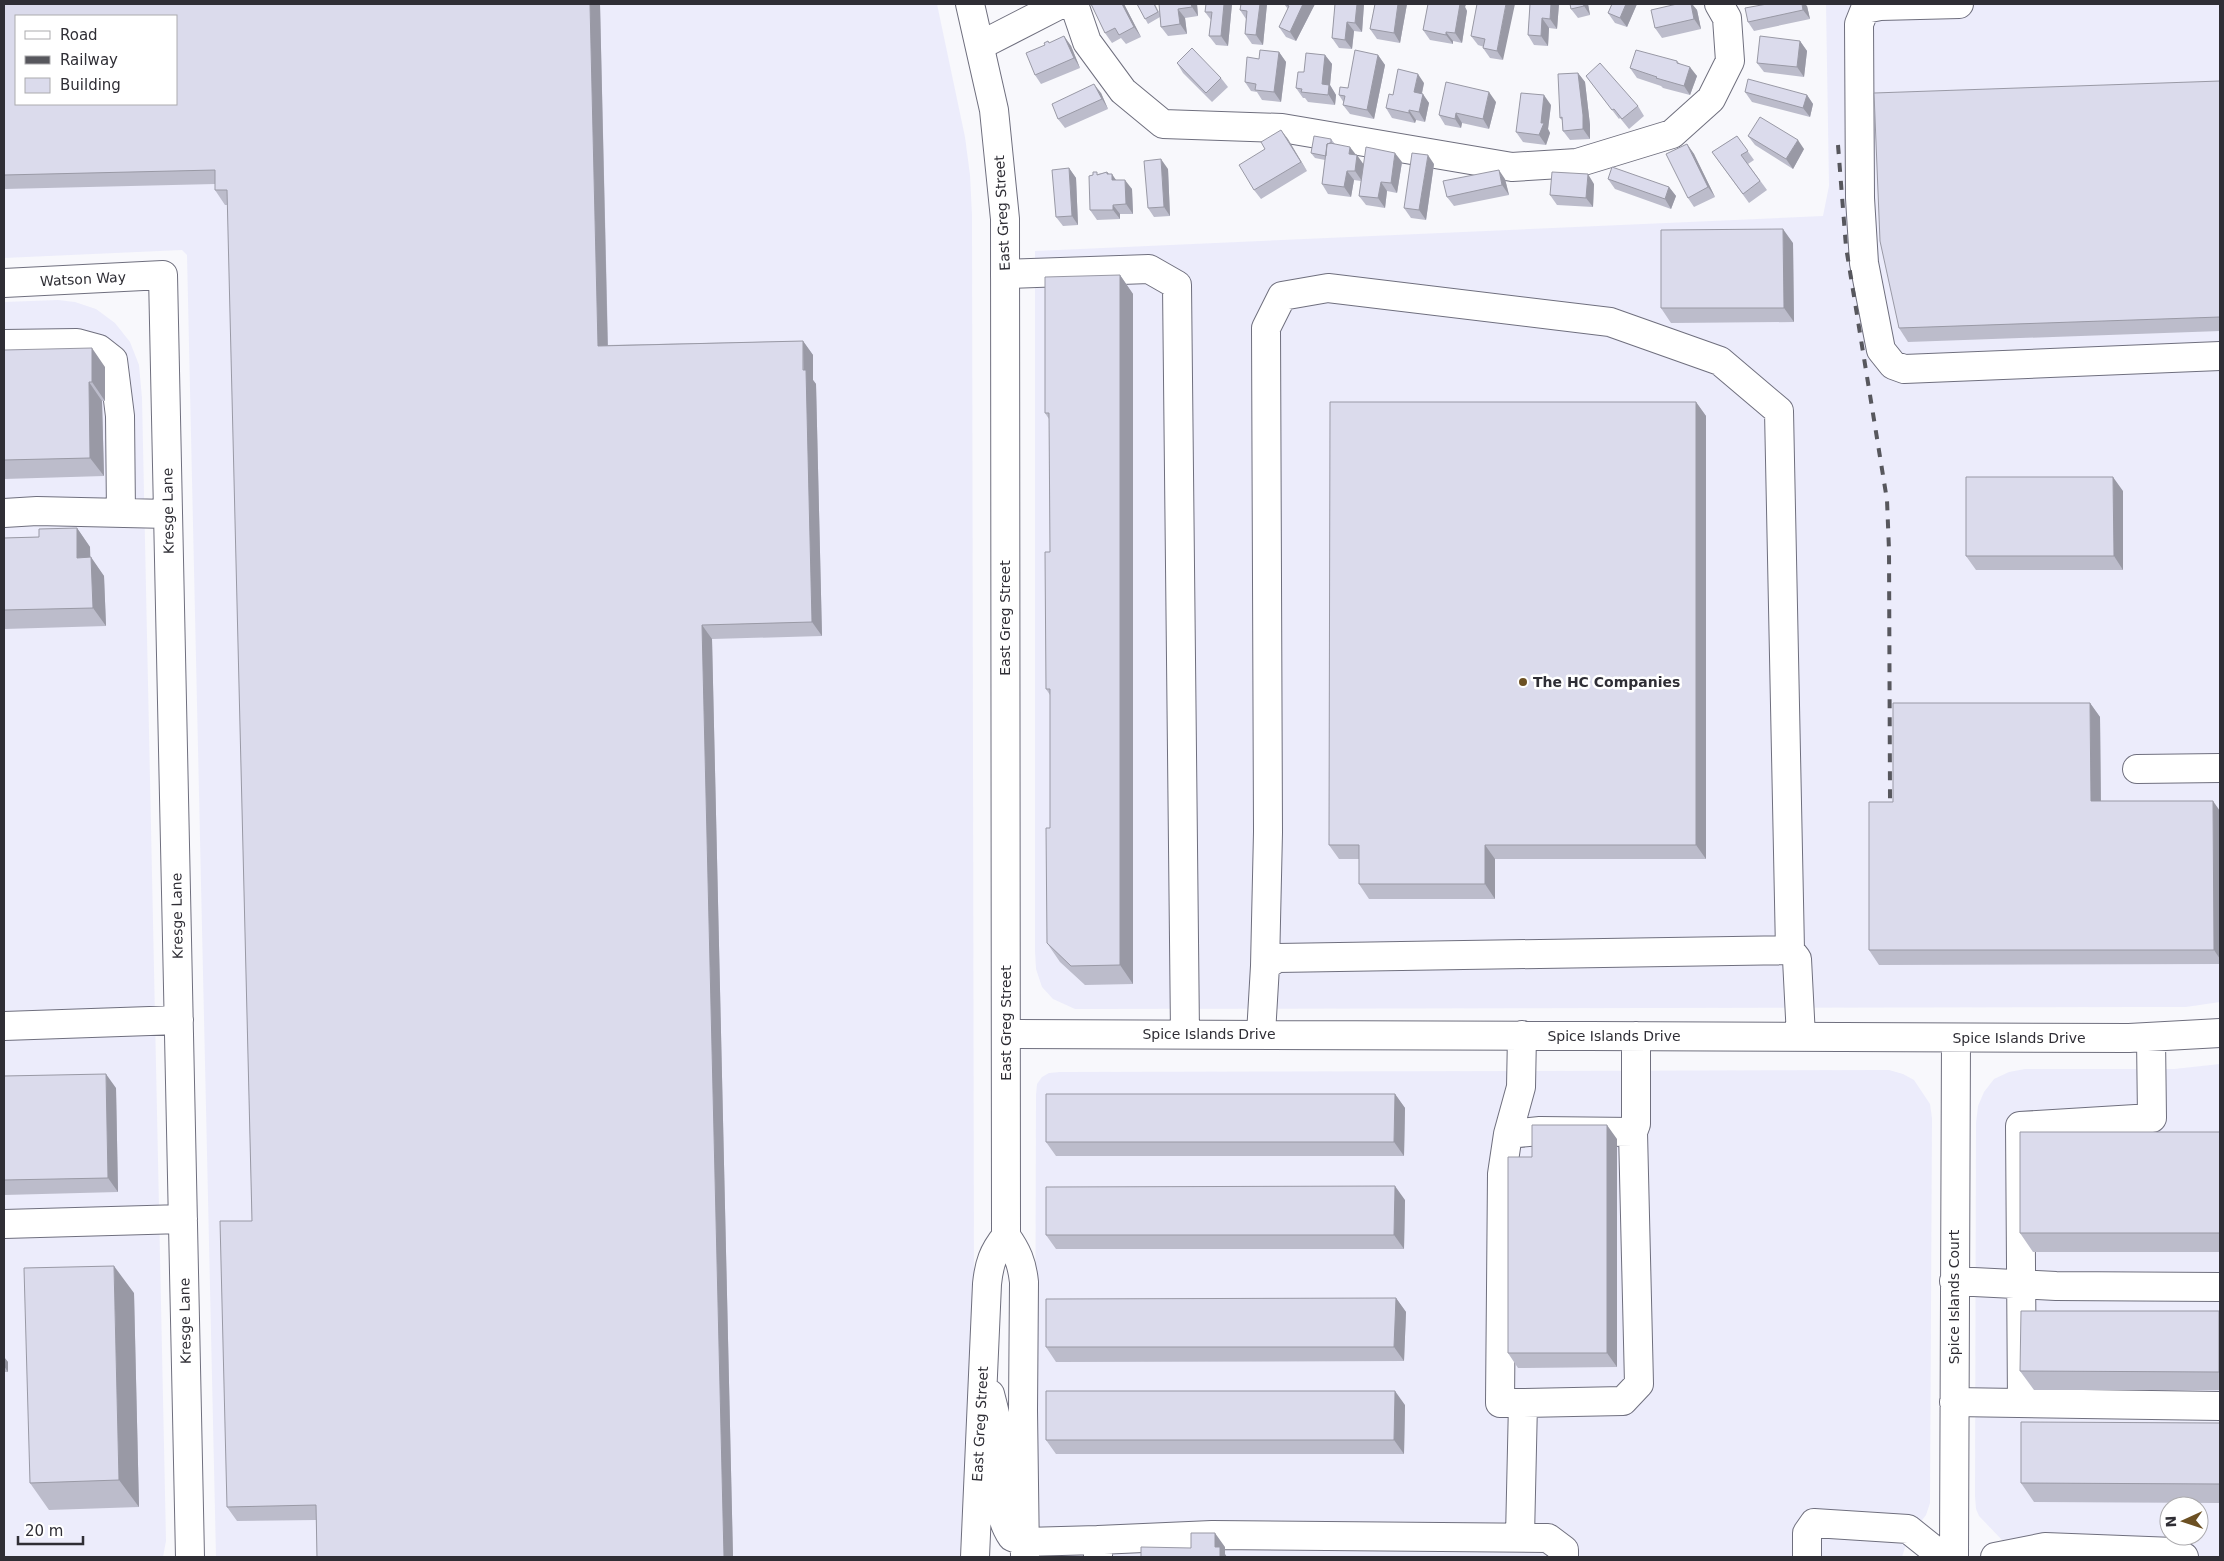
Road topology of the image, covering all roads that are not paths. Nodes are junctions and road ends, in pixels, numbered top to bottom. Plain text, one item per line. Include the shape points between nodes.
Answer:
1 (970, 4) edge
2 (1061, 4) edge
3 (1074, 4) edge
4 (1719, 4) edge
5 (1959, 4) edge
6 (981, 45) junction
7 (1005, 274) junction
8 (163, 275) joint
9 (4, 282) edge
10 (4, 344) edge
11 (2220, 356) edge
12 (4, 513) edge
13 (121, 513) junction
14 (168, 514) junction
15 (2220, 768) edge
16 (2137, 769) dead end
17 (1790, 950) junction
18 (1265, 966) junction
19 (179, 1020) junction
20 (4, 1026) edge
21 (2220, 1033) edge
22 (1007, 1034) junction
23 (1185, 1034) junction
24 (1261, 1034) junction
25 (1522, 1035) junction
26 (1636, 1036) junction
27 (1801, 1037) junction
28 (1956, 1038) junction
29 (2150, 1038) junction
30 (1633, 1132) junction
31 (1508, 1134) junction
32 (183, 1220) junction
33 (4, 1224) edge
34 (1006, 1236) junction
35 (1954, 1281) junction
36 (2020, 1285) junction
37 (2220, 1287) edge
38 (983, 1366) junction
39 (1954, 1402) junction
40 (1523, 1403) junction
41 (2022, 1403) junction
42 (2220, 1406) edge
43 (1520, 1537) junction
44 (1290, 1546) edge
45 (1372, 1547) edge
46 (1478, 1547) edge
47 (1098, 1548) edge
48 (1025, 1550) edge
49 (190, 1557) edge
50 (975, 1557) edge
51 (1564, 1557) edge
52 (1807, 1557) edge
53 (1944, 1557) edge
54 (1954, 1557) edge
55 (1995, 1557) edge
56 (2184, 1557) edge

1 - 6 street, East Greg Street
2 - 6 street
3 - 4 street via 1087,42 1123,91 1163,124 1282,128 1512,167 1577,163 1672,134 1711,99 1730,60 1727,18
5 - 11 street via 1865,9 1859,24 1860,198 1864,263 1881,350 1894,364 1904,369
6 - 7 street, East Greg Street via 1000,156
7 - 22 street, East Greg Street
7 - 23 street via 1149,269 1177,285
8 - 9 street, Watson Way
8 - 14 street, Kresge Lane
10 - 13 street via 77,343 99,349 113,360 120,416
12 - 13 street
13 - 14 street
14 - 19 street, Kresge Lane
15 - 16 street
17 - 18 street via 1277,958
17 - 18 street via 1779,411 1720,360 1610,322 1328,288 1282,296 1266,328 1268,832
17 - 27 street via 1797,959
18 - 24 street
19 - 20 street
19 - 32 street, Kresge Lane
21 - 29 street, Spice Islands Drive
22 - 23 street, Spice Islands Drive
22 - 34 street, East Greg Street
23 - 24 street, Spice Islands Drive
24 - 25 street, Spice Islands Drive
25 - 26 street, Spice Islands Drive
25 - 31 street via 1521,1088
26 - 27 street, Spice Islands Drive
26 - 30 street via 1636,1124
27 - 28 street, Spice Islands Drive
28 - 29 street, Spice Islands Drive
28 - 35 street, Spice Islands Court
29 - 36 street via 2152,1118 2020,1126
30 - 31 street
30 - 40 street via 1639,1384 1623,1401
31 - 40 street via 1502,1174 1500,1403
32 - 33 street
32 - 49 street, Kresge Lane
34 - 38 street, East Greg Street via 994,1250 988,1265
34 - 48 street via 1022,1264 1024,1282
35 - 36 street
35 - 39 street, Spice Islands Court
36 - 37 street
36 - 41 street
38 - 48 street via 999,1431 1003,1520 1012,1537
38 - 50 street, East Greg Street
39 - 41 street
39 - 54 street, Spice Islands Court
40 - 43 street
41 - 42 street
43 - 46 street
43 - 51 street via 1548,1538 1564,1550
44 - 45 street
44 - 47 street via 1212,1535
45 - 46 street
47 - 48 street
52 - 53 street via 1807,1532 1814,1523 1908,1530
55 - 56 street via 2045,1546 2174,1552

